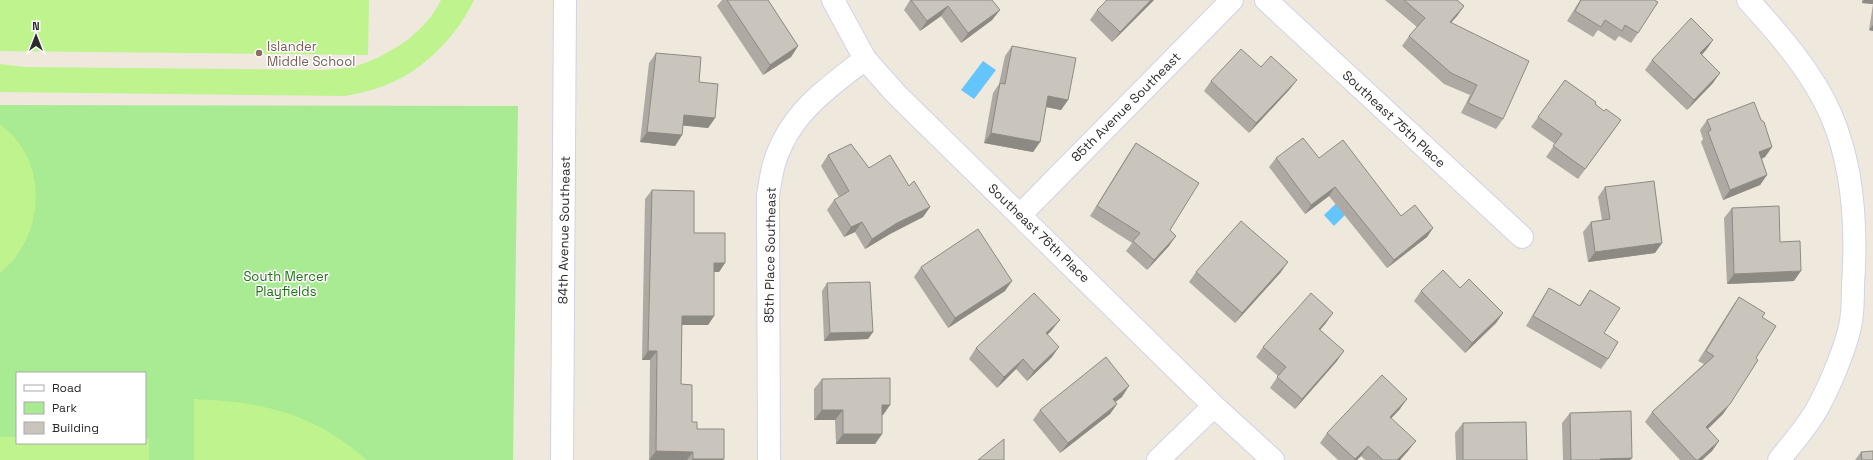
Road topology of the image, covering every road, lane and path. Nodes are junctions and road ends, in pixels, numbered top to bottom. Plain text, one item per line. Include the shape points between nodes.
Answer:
1 (564, 0) edge
2 (833, 0) edge
3 (1232, 0) edge
4 (1266, 0) edge
5 (1748, 0) edge
6 (865, 59) junction
7 (1020, 214) junction
8 (1522, 237) dead end
9 (1214, 406) junction
10 (562, 460) edge
11 (769, 460) edge
12 (1158, 460) edge
13 (1273, 460) edge
14 (1779, 460) edge

1 - 10 street, 84th Avenue Southeast
2 - 6 street
3 - 7 street, 85th Avenue Southeast
4 - 8 street, Southeast 75th Place
5 - 14 street via 1774,29 1810,77 1831,115 1844,152 1852,194 1855,259 1851,322 1836,367 1814,414
6 - 7 street, Southeast 76th Place via 896,94
6 - 11 street, 85th Place Southeast via 821,92 795,120 774,165 768,195
7 - 9 street, Southeast 76th Place
9 - 12 street
9 - 13 street, Southeast 76th Place

